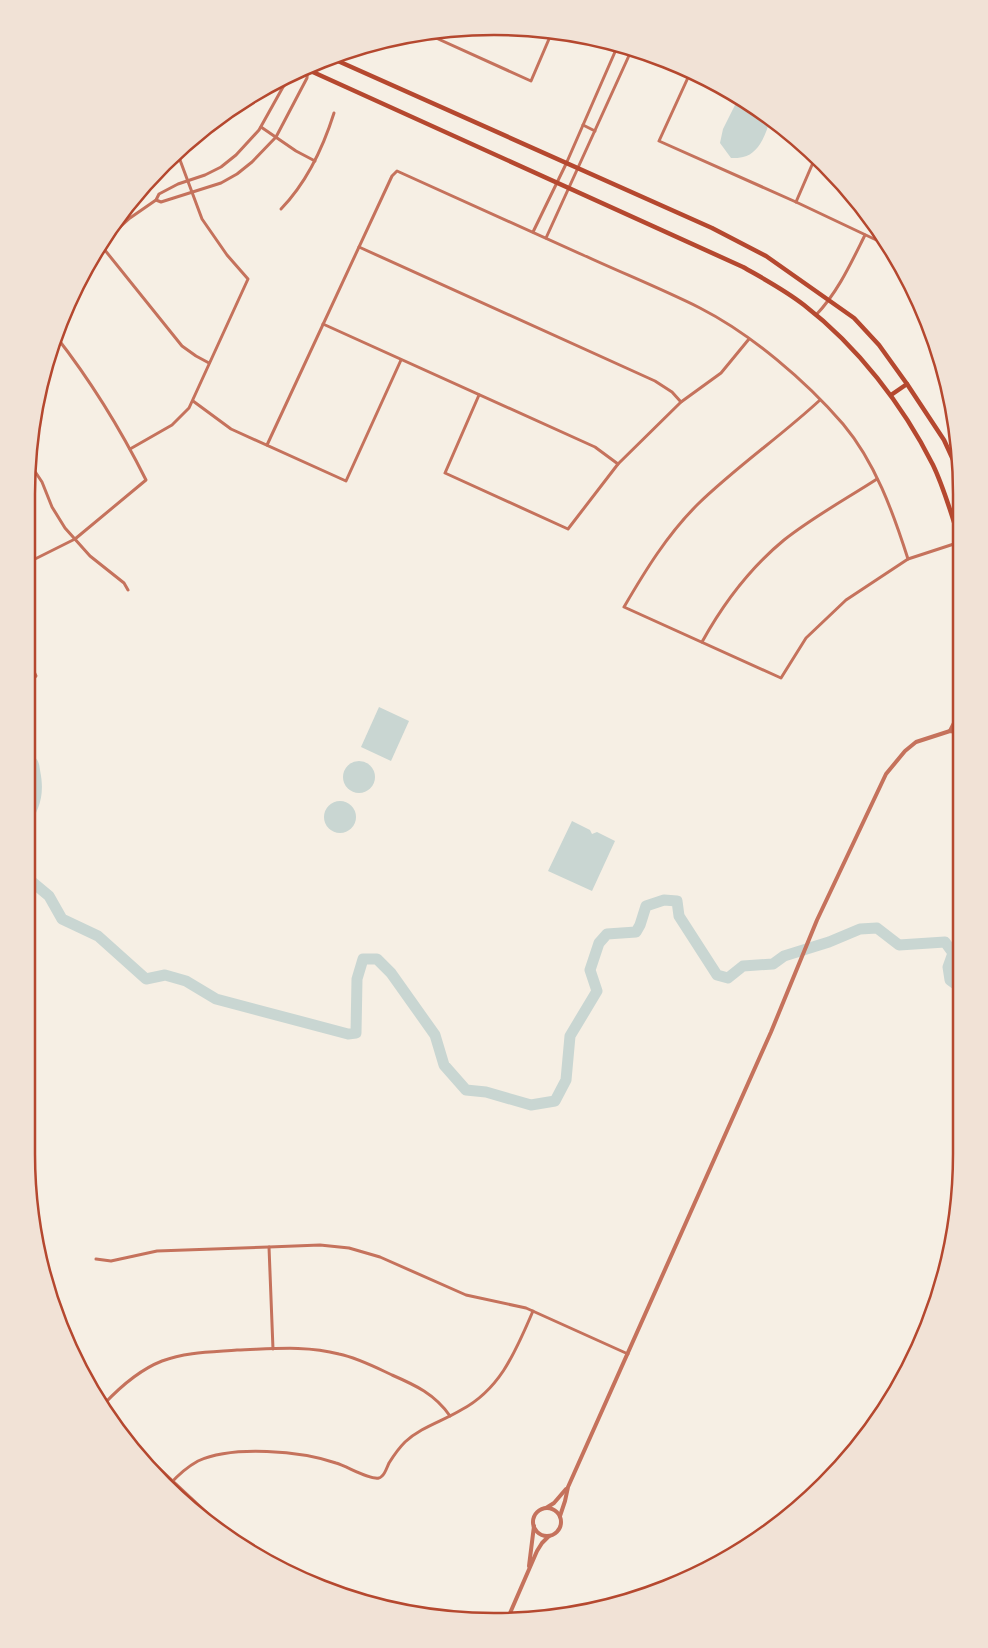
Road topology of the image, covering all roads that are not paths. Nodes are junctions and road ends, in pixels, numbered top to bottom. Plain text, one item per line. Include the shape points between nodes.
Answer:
1 (437, 39) edge
2 (549, 39) edge
3 (615, 52) edge
4 (629, 55) edge
5 (339, 62) edge
6 (315, 71) edge
7 (307, 75) edge
8 (688, 78) edge
9 (284, 86) edge
10 (334, 113) dead end
11 (583, 125) junction
12 (262, 127) junction
13 (595, 131) junction
14 (276, 137) junction
15 (180, 159) edge
16 (315, 161) junction
17 (813, 163) edge
18 (566, 164) junction
19 (578, 168) junction
20 (187, 180) junction
21 (557, 182) junction
22 (568, 188) junction
23 (191, 192) junction
24 (156, 200) junction
25 (796, 202) junction
26 (281, 209) dead end
27 (124, 224) edge
28 (533, 232) junction
29 (865, 235) junction
30 (546, 238) junction
31 (877, 240) edge
32 (358, 247) junction
33 (105, 250) edge
34 (829, 301) junction
35 (816, 315) junction
36 (323, 324) junction
37 (749, 339) junction
38 (60, 342) edge
39 (401, 360) junction
40 (209, 363) junction
41 (908, 384) junction
42 (479, 395) junction
43 (891, 395) junction
44 (820, 400) junction
45 (193, 401) junction
46 (681, 402) junction
47 (268, 445) junction
48 (130, 449) junction
49 (951, 455) edge
50 (618, 464) junction
51 (36, 473) edge
52 (877, 479) junction
53 (953, 517) edge
54 (75, 539) junction
55 (953, 545) edge
56 (35, 559) edge
57 (908, 559) junction
58 (128, 590) dead end
59 (702, 642) junction
60 (953, 724) edge
61 (950, 731) junction
62 (953, 732) edge
63 (269, 1247) junction
64 (96, 1258) dead end
65 (533, 1311) junction
66 (273, 1349) junction
67 (628, 1354) junction
68 (107, 1401) edge
69 (450, 1416) junction
70 (159, 1468) edge
71 (173, 1481) junction
72 (568, 1488) junction
73 (199, 1505) edge
74 (546, 1508) junction
75 (560, 1516) junction
76 (534, 1526) junction
77 (549, 1536) junction
78 (529, 1570) junction
79 (510, 1612) edge

1 - 2 street via 531,81
3 - 11 street
4 - 13 street
5 - 18 main road
6 - 21 main road
7 - 14 street
8 - 25 street via 659,142
9 - 12 street
10 - 16 street
11 - 13 street
11 - 18 street
12 - 14 street
12 - 20 street via 220,166
13 - 19 street
14 - 16 street
14 - 23 street via 237,174 221,183
15 - 20 street
16 - 26 street via 301,186
17 - 25 street
18 - 19 main road
18 - 21 street
19 - 22 street
19 - 34 main road via 766,256
20 - 23 street
20 - 24 street via 159,194
21 - 22 main road
21 - 28 street
22 - 30 street
22 - 35 main road via 743,267 774,284
23 - 24 street via 161,202
23 - 40 street via 202,219 248,279
24 - 27 street
25 - 29 street
28 - 30 street
28 - 32 street via 397,171
29 - 31 street
29 - 34 street
30 - 37 street via 701,309
32 - 36 street
32 - 46 street via 655,381
33 - 40 street via 182,346
34 - 35 street
34 - 41 main road via 854,318
35 - 43 main road via 869,367
36 - 39 street
36 - 47 street
37 - 44 street
37 - 46 street via 721,373
38 - 48 street via 94,387
39 - 42 street
39 - 47 street via 346,481
40 - 45 street
41 - 43 main road
41 - 49 main road
42 - 50 street via 595,447
42 - 50 street via 445,473 568,529
43 - 53 main road via 933,465
44 - 52 street via 843,424
44 - 59 street via 696,506 647,567 624,607
45 - 47 street via 222,423
45 - 48 street via 172,425
46 - 50 street
48 - 54 street via 146,480
51 - 54 street via 52,507
52 - 57 street
52 - 59 street via 783,541 743,581
54 - 56 street
54 - 58 street
55 - 57 street
57 - 59 street via 834,610 806,638 781,678
60 - 61 street
61 - 62 street
61 - 67 street via 916,742 892,765 873,799
63 - 64 street via 157,1251 111,1261
63 - 65 street via 320,1245 358,1250 476,1298
63 - 66 street
65 - 67 street
65 - 69 street via 499,1379 476,1401
66 - 68 street via 204,1352 170,1358 136,1374
66 - 69 street via 319,1350 360,1360 422,1389
67 - 72 street
69 - 71 street via 409,1439 395,1454 383,1476 378,1478 319,1458 267,1452 211,1456 189,1466
70 - 71 street
71 - 73 street
72 - 74 street
72 - 75 street
74 - 75 street
74 - 76 street via 536,1514
75 - 77 street via 559,1530
76 - 77 street via 541,1535
76 - 78 street
77 - 78 street via 539,1548
78 - 79 street

